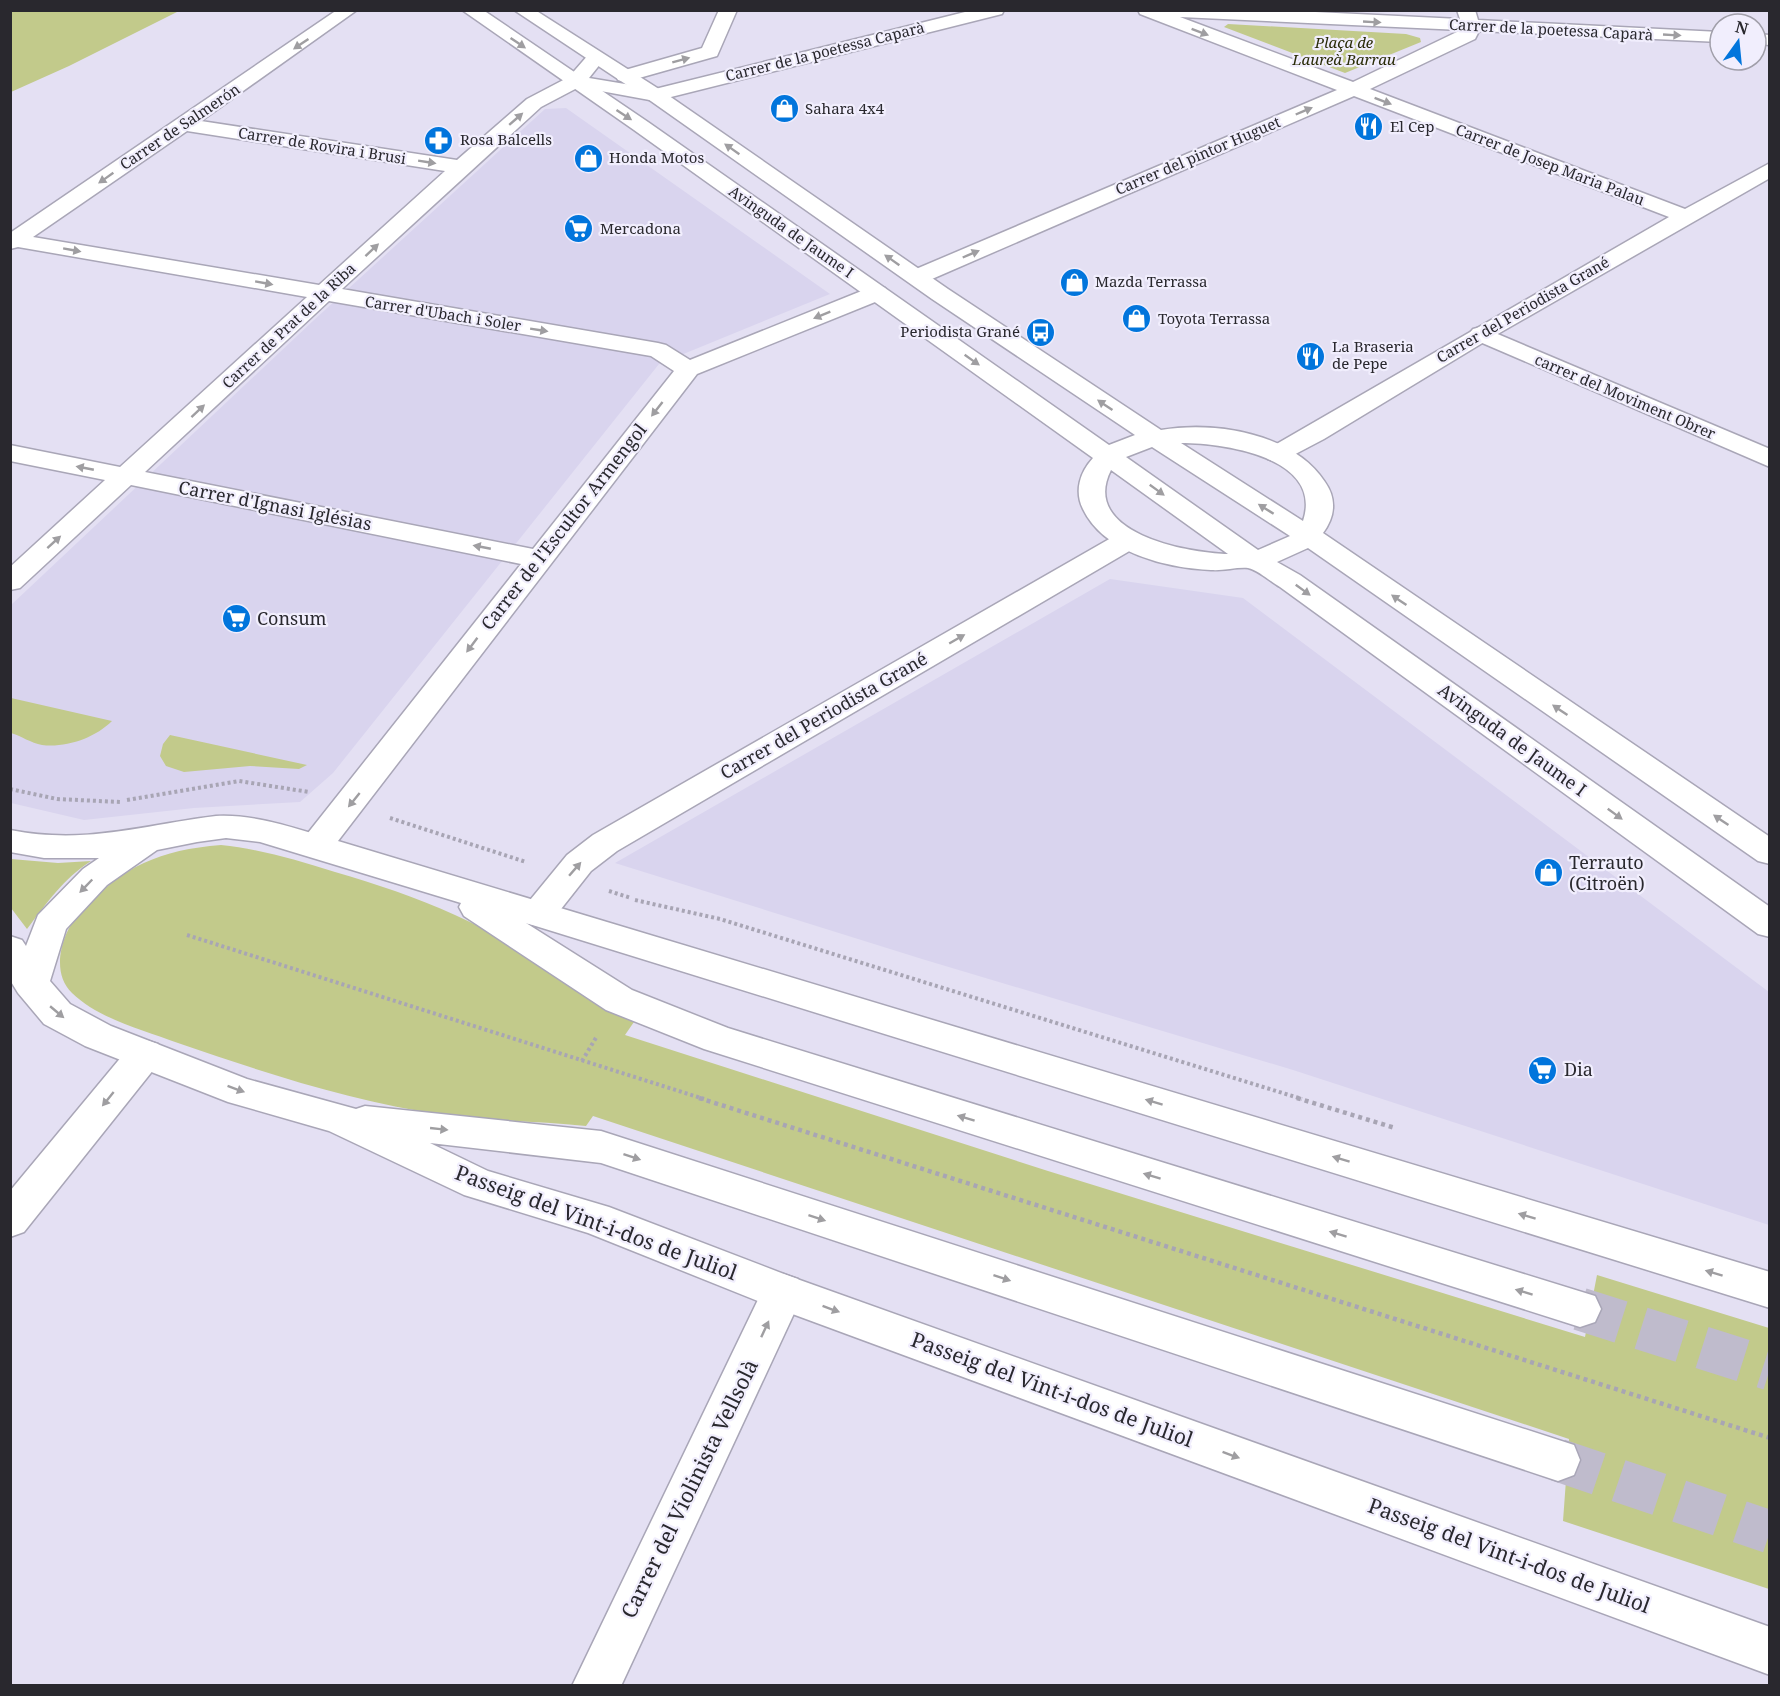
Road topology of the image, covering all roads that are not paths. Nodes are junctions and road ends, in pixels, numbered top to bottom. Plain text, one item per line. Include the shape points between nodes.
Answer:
1 (349, 10) edge
2 (470, 10) edge
3 (522, 10) edge
4 (728, 10) edge
5 (996, 10) edge
6 (1146, 10) edge
7 (1167, 10) edge
8 (1595, 10) edge
9 (1469, 19) edge
10 (1605, 32) junction
11 (1708, 37) edge
12 (596, 58) junction
13 (625, 76) junction
14 (576, 81) junction
15 (1352, 90) junction
16 (655, 95) junction
17 (183, 124) junction
18 (461, 167) junction
19 (1770, 169) edge
20 (1685, 216) junction
21 (12, 242) edge
22 (917, 277) junction
23 (877, 293) junction
24 (324, 294) junction
25 (1481, 334) junction
26 (688, 369) junction
27 (1154, 438) junction
28 (10, 453) edge
29 (1277, 454) junction
30 (1110, 456) junction
31 (1770, 459) edge
32 (127, 476) junction
33 (1307, 535) junction
34 (1128, 540) junction
35 (539, 559) junction
36 (1253, 559) junction
37 (10, 582) edge
38 (151, 840) junction
39 (10, 841) edge
40 (316, 846) junction
41 (1770, 853) edge
42 (445, 887) junction
43 (538, 914) junction
44 (1770, 925) edge
45 (10, 949) edge
46 (31, 984) junction
47 (145, 1054) junction
48 (339, 1118) junction
49 (10, 1221) edge
50 (1770, 1290) edge
51 (783, 1292) junction
52 (1580, 1309) tunnel mouth
53 (1558, 1460) tunnel mouth
54 (1770, 1652) edge
55 (596, 1686) edge

1 -> 17 street, Carrer de Salmerón
2 -> 14 street, Avinguda de Jaume I
3 - 12 street, Avinguda de Jaume I
13 -> 4 street via 710,52
5 - 16 street, Carrer de la poetessa Caparà
6 -> 15 street, Carrer de Josep Maria Palau
7 -> 9 street, Carrer de la poetessa Caparà
8 - 10 street
9 - 10 street, Carrer de la poetessa Caparà
9 - 15 street, Carrer del pintor Huguet via 1469,35
10 -> 11 street, Carrer de la poetessa Caparà
12 - 13 street, Avinguda de Jaume I
12 - 14 street, Carrer de Prat de la Riba
13 - 16 street, Avinguda de Jaume I
14 - 16 street
18 -> 14 street, Carrer de Prat de la Riba via 534,103
14 -> 23 street, Avinguda de Jaume I
15 -> 20 street, Carrer de Josep Maria Palau
22 -> 15 street, Carrer del pintor Huguet
22 -> 16 street, Avinguda de Jaume I
17 -> 18 street, Carrer de Rovira i Brusi
17 -> 21 street, Carrer de Salmerón
24 -> 18 street, Carrer de Prat de la Riba
19 - 20 street, Carrer del Periodista Grané
20 - 25 street, Carrer del Periodista Grané
21 -> 24 street, Carrer d'Ubach i Soler
27 -> 22 street, Avinguda de Jaume I
23 -> 26 street, Carrer de l'Escultor Armengol
23 -> 30 street, Avinguda de Jaume I
24 -> 26 street, Carrer d'Ubach i Soler via 658,350
32 -> 24 street, Carrer de Prat de la Riba
25 - 29 street, Carrer del Periodista Grané
25 - 31 street, carrer del Moviment Obrer
26 -> 35 street, Carrer de l'Escultor Armengol
27 - 29 street via 1230,438
27 - 30 street
33 -> 27 street, Avinguda de Jaume I
32 -> 28 street, Carrer d'Ignasi Iglésias
29 - 33 street via 1314,484 1321,502 1319,519
30 - 34 street via 1096,471 1090,488 1094,507 1106,524
30 -> 36 street, Avinguda de Jaume I
35 -> 32 street, Carrer d'Ignasi Iglésias
37 -> 32 street, Carrer de Prat de la Riba
33 - 36 street via 1277,553
41 -> 33 street, Avinguda de Jaume I
34 - 36 street via 1174,557 1228,562
43 -> 34 street, Carrer del Periodista Grané via 579,863 605,843
35 -> 40 street, Carrer de l'Escultor Armengol
36 -> 44 street, Avinguda de Jaume I via 1290,581
38 - 39 street via 62,847
38 - 40 street via 227,827
38 -> 46 street via 95,877 50,924
40 - 42 street
42 - 43 street
52 -> 42 street via 717,1039 619,1000
50 -> 43 street
45 - 46 street, Passeig del Vint-i-dos de Juliol
46 -> 47 street, Passeig del Vint-i-dos de Juliol via 57,1014 98,1036
47 -> 48 street, Passeig del Vint-i-dos de Juliol via 241,1092
47 -> 49 street
48 - 51 street, Passeig del Vint-i-dos de Juliol via 478,1184 595,1219
48 -> 53 street, Passeig del Vint-i-dos de Juliol via 601,1147
51 -> 54 street, Passeig del Vint-i-dos de Juliol
55 -> 51 street, Carrer del Violinista Vellsolà

